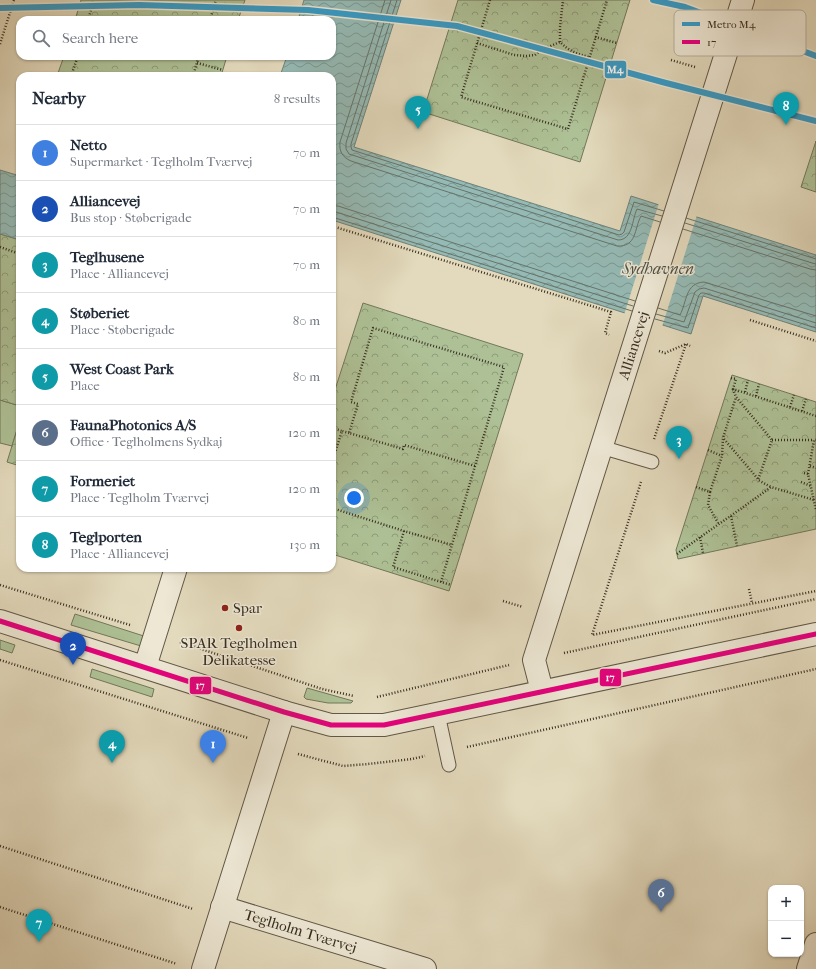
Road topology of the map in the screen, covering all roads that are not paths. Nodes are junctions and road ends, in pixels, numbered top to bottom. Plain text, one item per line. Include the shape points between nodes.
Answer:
1 (743, 0) edge
2 (740, 10) edge
3 (725, 56) edge
4 (601, 447) junction
5 (650, 461) road end
6 (175, 572) edge
7 (0, 621) edge
8 (816, 634) edge
9 (145, 667) junction
10 (542, 692) junction
11 (284, 712) junction
12 (438, 714) junction
13 (449, 765) dead end
14 (221, 912) junction
15 (816, 944) edge
16 (193, 968) edge
17 (424, 969) edge
18 (808, 969) edge

1 - 2 street, Alliancevej
3 - 4 street, Alliancevej
4 - 5 lane
4 - 10 street, Alliancevej via 534,660
6 - 9 street
7 - 9 street
8 - 10 street
9 - 11 street
10 - 12 street
11 - 12 street via 331,725 384,725
11 - 14 street
12 - 13 lane
14 - 16 street
14 - 17 street, Teglholm Tværvej
15 - 18 street

